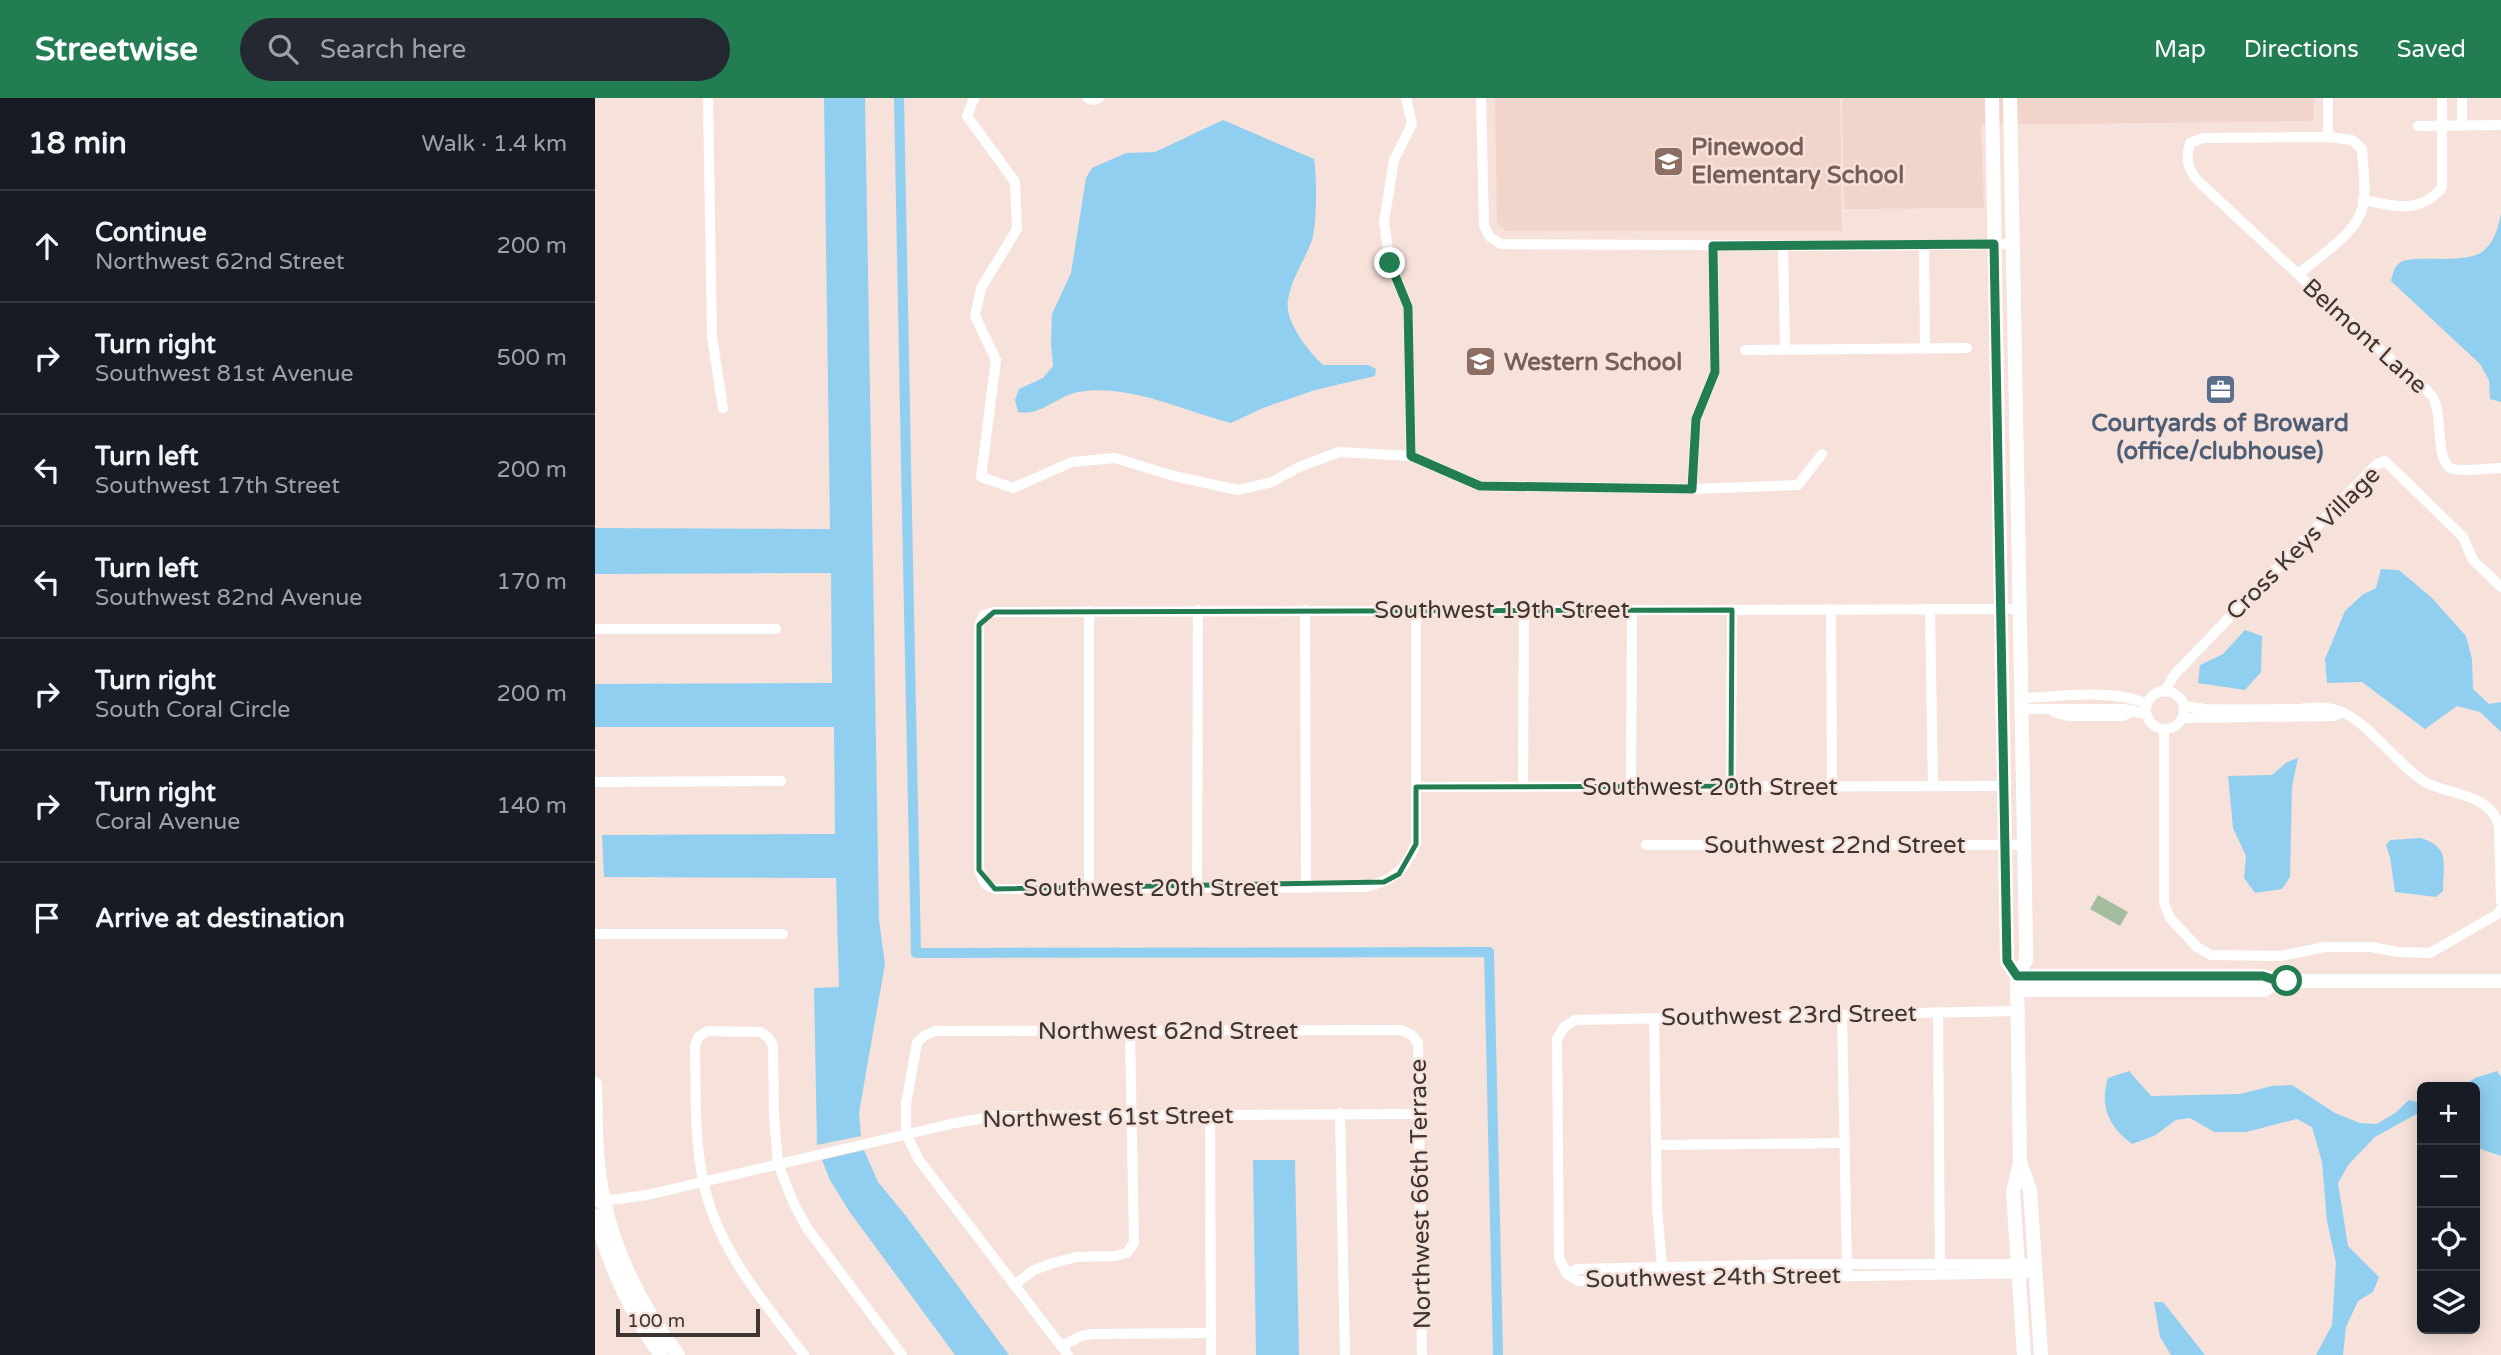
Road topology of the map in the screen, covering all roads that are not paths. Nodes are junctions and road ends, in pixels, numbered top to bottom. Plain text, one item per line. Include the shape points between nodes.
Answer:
1 (708, 98) edge
2 (974, 98) edge
3 (1088, 98) edge
4 (1099, 98) edge
5 (1406, 98) edge
6 (1481, 98) edge
7 (1992, 98) edge
8 (2010, 98) edge
9 (2328, 98) edge
10 (2442, 98) edge
11 (2462, 98) edge
12 (2501, 125) edge
13 (2418, 126) dead end
14 (2442, 126) junction
15 (2462, 126) junction
16 (2327, 137) junction
17 (2363, 200) junction
18 (1994, 244) junction
19 (2012, 244) junction
20 (1713, 246) junction
21 (1783, 246) junction
22 (1924, 246) junction
23 (2298, 274) junction
24 (1967, 348) dead end
25 (1785, 349) junction
26 (1925, 349) junction
27 (1745, 350) dead end
28 (723, 408) dead end
29 (1822, 454) dead end
30 (1411, 456) junction
31 (2501, 468) edge
32 (1692, 489) junction
33 (2501, 587) edge
34 (1831, 609) junction
35 (2002, 609) junction
36 (2020, 609) junction
37 (1198, 610) junction
38 (1305, 610) junction
39 (1416, 610) junction
40 (1524, 610) junction
41 (1732, 610) junction
42 (1930, 610) junction
43 (1089, 611) junction
44 (1632, 611) junction
45 (595, 629) edge
46 (776, 629) dead end
47 (2164, 692) junction
48 (2097, 696) junction
49 (2021, 704) junction
50 (2184, 706) junction
51 (2098, 708) junction
52 (2048, 709) junction
53 (2147, 709) junction
54 (2133, 710) junction
55 (2340, 713) junction
56 (2182, 719) junction
57 (2164, 729) junction
58 (781, 781) dead end
59 (595, 782) edge
60 (1731, 786) junction
61 (1832, 786) junction
62 (1933, 786) junction
63 (2005, 786) junction
64 (1416, 787) junction
65 (1523, 787) junction
66 (1631, 787) junction
67 (2499, 821) edge
68 (1646, 845) dead end
69 (2006, 845) junction
70 (2024, 845) junction
71 (985, 884) joint
72 (1306, 887) junction
73 (1089, 888) junction
74 (1197, 888) junction
75 (2501, 901) edge
76 (2501, 909) edge
77 (783, 933) dead end
78 (595, 934) edge
79 (2144, 976) junction
80 (2278, 981) junction
81 (2501, 981) edge
82 (2017, 983) junction
83 (2131, 990) junction
84 (2017, 1011) junction
85 (1938, 1012) junction
86 (1842, 1014) junction
87 (1654, 1018) junction
88 (1130, 1032) junction
89 (1412, 1035) joint
90 (595, 1084) edge
91 (1340, 1113) junction
92 (1131, 1114) junction
93 (1210, 1114) junction
94 (1419, 1114) junction
95 (906, 1134) junction
96 (1845, 1143) junction
97 (1656, 1145) junction
98 (2020, 1163) junction
99 (778, 1164) junction
100 (703, 1182) junction
101 (599, 1202) edge
102 (595, 1216) edge
103 (1662, 1267) junction
104 (2017, 1268) junction
105 (2035, 1268) junction
106 (1940, 1269) junction
107 (1847, 1270) junction
108 (1567, 1273) junction
109 (1014, 1285) junction
110 (1211, 1333) junction
111 (1065, 1351) edge
112 (661, 1355) edge
113 (678, 1355) edge
114 (804, 1355) edge
115 (902, 1355) edge
116 (1212, 1355) edge
117 (1345, 1355) edge
118 (1422, 1355) edge
119 (2024, 1355) edge
120 (2041, 1355) edge

1 - 28 street via 712,337
2 - 30 street via 967,116 1015,182 1017,229 981,288 975,316 996,360 981,477 1013,488 1072,462 1115,458 1238,490 1272,482 1339,452
3 - 4 street
5 - 30 street via 1412,124 1394,160 1384,222 1390,263 1408,307
6 - 20 street via 1483,226 1490,237 1501,244
7 - 18 street
8 - 19 street
9 - 16 street
10 - 14 street
11 - 15 street
12 - 15 street
13 - 14 street
14 - 15 street
14 - 17 street via 2442,188 2434,197 2408,208
16 - 17 street, Belmont Lane via 2352,140 2362,149
16 - 23 street, Belmont Lane via 2203,138 2190,143 2187,153 2190,171 2198,181
17 - 23 street, Belmont Lane via 2358,219
18 - 19 street
18 - 22 street
18 - 35 street
19 - 36 street
20 - 21 street
20 - 32 street via 1715,372 1696,419
21 - 22 street
21 - 25 street
22 - 26 street
23 - 31 street, Belmont Lane via 2436,401 2445,464 2453,469
24 - 26 street
25 - 26 street
25 - 27 street
29 - 32 street via 1798,485
30 - 32 street via 1480,486
33 - 47 street, Cross Keys Village via 2473,560 2463,537 2385,461 2377,464 2175,674
34 - 41 street, Southwest 19th Street
34 - 42 street, Southwest 19th Street
34 - 61 street
35 - 36 street, Southwest 19th Street
35 - 42 street, Southwest 19th Street
35 - 63 street
36 - 49 street
37 - 38 street, Southwest 19th Street
37 - 43 street, Southwest 19th Street
37 - 74 street
38 - 39 street, Southwest 19th Street
38 - 72 street
39 - 40 street, Southwest 19th Street
39 - 64 street
40 - 44 street, Southwest 19th Street
40 - 65 street
41 - 44 street, Southwest 19th Street
41 - 60 street
42 - 62 street
43 - 71 street, Southwest 19th Street via 994,612 984,615 979,625 979,870
43 - 73 street
44 - 66 street
45 - 46 street
47 - 50 street via 2178,696
47 - 53 street via 2155,694
48 - 49 street
48 - 51 street
48 - 53 street via 2126,697
49 - 52 street
49 - 70 street
50 - 55 street via 2334,709
50 - 56 street
51 - 52 street
51 - 54 street
52 - 54 street via 2068,716 2123,716
53 - 54 street
53 - 57 street via 2154,726
55 - 56 street
55 - 67 street via 2363,726 2421,780 2465,794 2485,805
56 - 57 street
57 - 76 street via 2164,903 2170,918 2211,955 2281,956 2325,947 2430,953
58 - 59 street
60 - 61 street, Southwest 20th Street
60 - 66 street, Southwest 20th Street
61 - 62 street, Southwest 20th Street
62 - 63 street, Southwest 20th Street
63 - 69 street
64 - 65 street, Southwest 20th Street
64 - 72 street, Southwest 20th Street via 1416,844 1399,874 1365,887
65 - 66 street, Southwest 20th Street
67 - 75 street
68 - 69 street, Southwest 22nd Street
69 - 70 street, Southwest 22nd Street
69 - 82 street via 2007,961
70 - 82 street via 2026,960
71 - 73 street, Southwest 20th Street via 995,889
72 - 74 street, Southwest 20th Street
73 - 74 street, Southwest 20th Street
77 - 78 street
79 - 80 street via 2263,976
79 - 82 street
79 - 83 street
80 - 81 street
80 - 83 street via 2264,990
82 - 83 street
82 - 84 street
84 - 85 street, Southwest 23rd Street
84 - 98 street
85 - 86 street, Southwest 23rd Street
85 - 106 street
86 - 87 street, Southwest 23rd Street
86 - 96 street
87 - 97 street
87 - 108 street, Southwest 23rd Street via 1574,1020 1557,1039 1558,1244
88 - 89 street, Northwest 62nd Street via 1401,1030
88 - 92 street
88 - 95 street, Northwest 62nd Street via 935,1031 924,1036 917,1043
89 - 94 street, Northwest 66th Terrace via 1418,1043
90 - 101 street
91 - 93 street, Northwest 61st Street
91 - 94 street, Northwest 61st Street
91 - 117 street
92 - 93 street, Northwest 61st Street
92 - 95 street, Northwest 61st Street via 996,1116
92 - 109 street via 1134,1242 1128,1253 1053,1263
93 - 110 street
94 - 118 street, Northwest 66th Terrace
95 - 99 street, Northwest 61st Street
95 - 109 street via 919,1160
96 - 97 street
96 - 107 street
97 - 103 street
98 - 104 street via 2013,1192
98 - 105 street via 2030,1190
99 - 100 street, Northwest 61st Street
99 - 100 street via 769,1038 761,1032 708,1031 698,1037 695,1046
99 - 115 street via 807,1228
100 - 101 street, Northwest 61st Street
100 - 114 street via 733,1257
101 - 113 street via 636,1290
102 - 112 street via 625,1296
103 - 107 street, Southwest 24th Street
103 - 108 street, Southwest 24th Street
104 - 105 street, Southwest 24th Street
104 - 106 street, Southwest 24th Street
104 - 119 street
105 - 120 street
106 - 107 street, Southwest 24th Street
107 - 108 street, Southwest 24th Street via 1578,1282
109 - 111 street
110 - 111 street via 1093,1334 1081,1336
110 - 116 street

